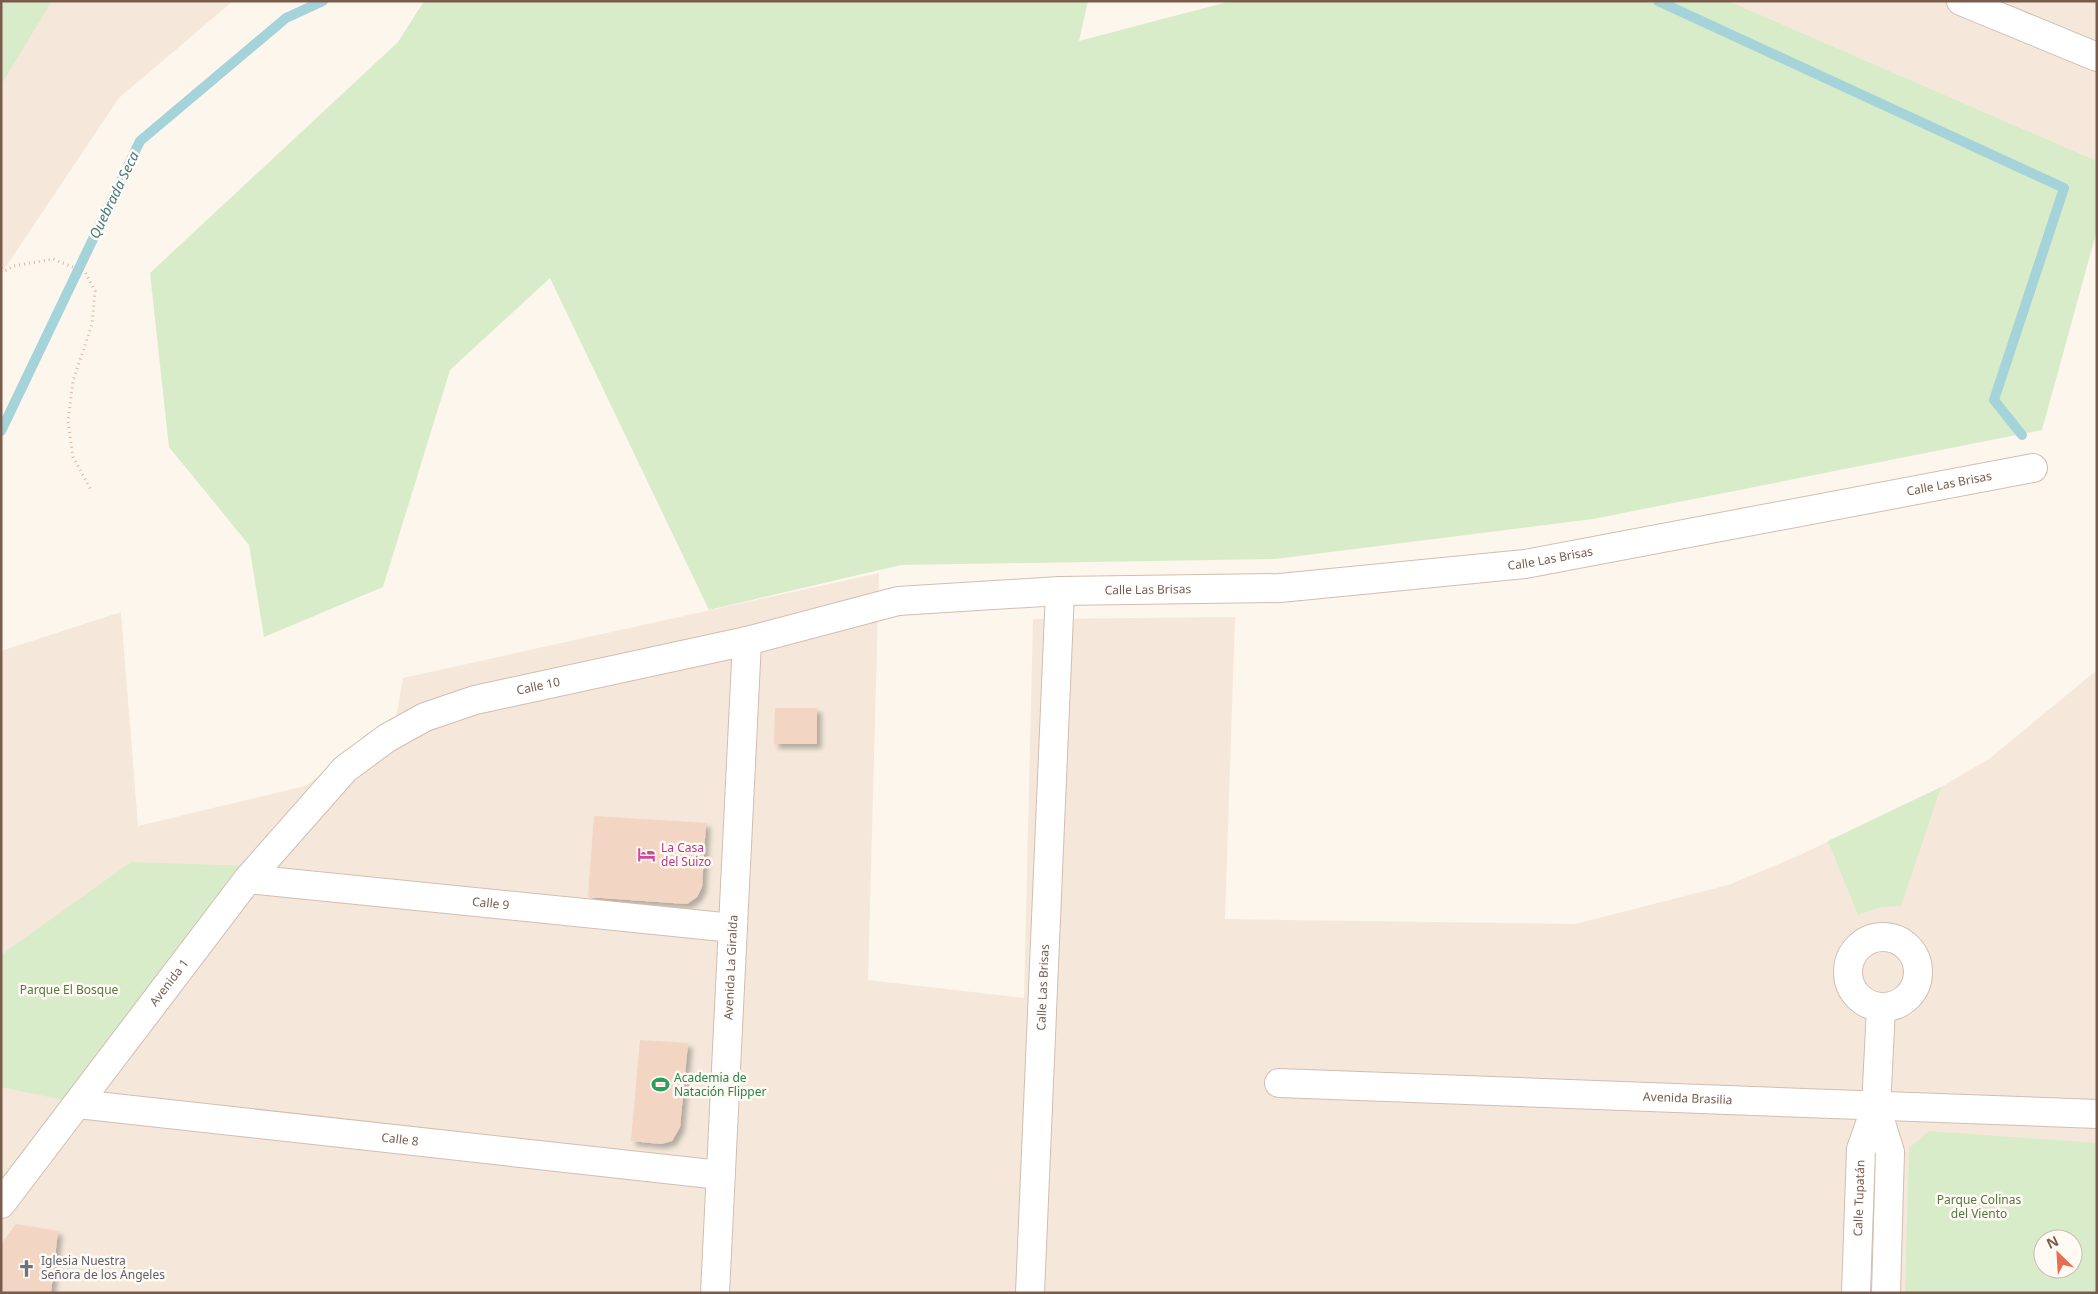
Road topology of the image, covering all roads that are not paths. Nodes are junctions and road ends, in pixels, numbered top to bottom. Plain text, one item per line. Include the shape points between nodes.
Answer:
1 (1962, 1) edge
2 (2097, 57) edge
3 (2033, 468) dead end
4 (1060, 591) junction
5 (746, 641) junction
6 (345, 769) joint
7 (248, 879) junction
8 (732, 928) junction
9 (1881, 1008) dead end
10 (1279, 1083) dead end
11 (78, 1104) junction
12 (1876, 1106) junction
13 (2097, 1114) edge
14 (720, 1175) junction
15 (1, 1204) edge
16 (715, 1293) edge
17 (1030, 1293) edge
18 (1856, 1293) edge
19 (1886, 1293) edge

1 - 2 street
3 - 4 street, Calle Las Brisas via 1525,564 1280,588
4 - 5 street, Calle Las Brisas via 898,601
4 - 17 street, Calle Las Brisas
5 - 6 street, Calle 10 via 475,700 425,717 387,738
5 - 8 street, Avenida La Giralda
6 - 7 street, Avenida 1
7 - 8 street, Calle 9
7 - 11 street, Avenida 1
8 - 14 street, Avenida La Giralda
9 - 12 street, Calle Tupatán
10 - 12 street, Avenida Brasilia
11 - 14 street, Calle 8
11 - 15 street, Avenida 1
12 - 13 street, Avenida Brasilia
12 - 18 street, Calle Tupatán via 1862,1149
12 - 19 street, Calle Tupatán via 1890,1152
14 - 16 street, Avenida La Giralda

